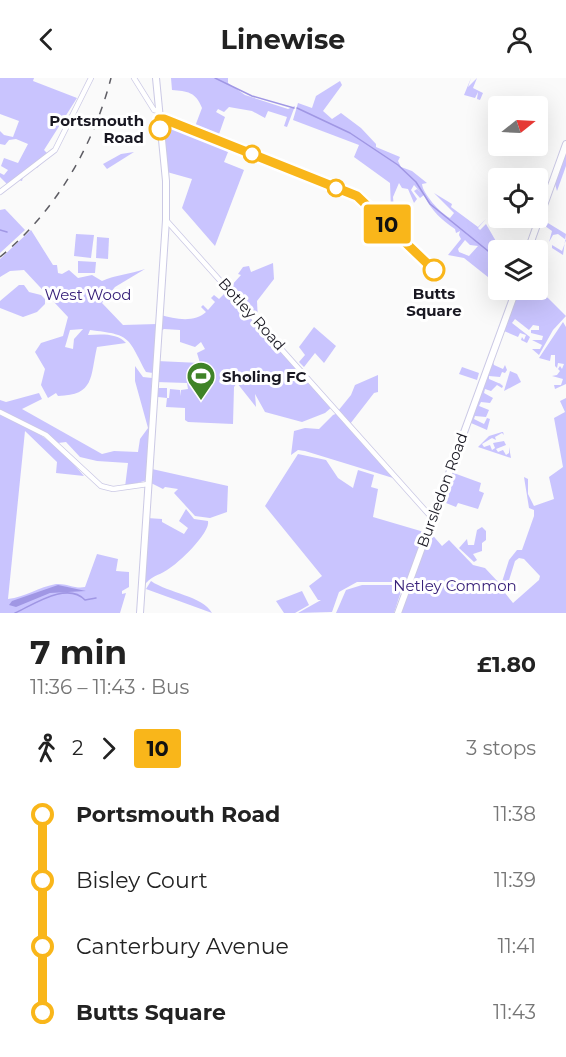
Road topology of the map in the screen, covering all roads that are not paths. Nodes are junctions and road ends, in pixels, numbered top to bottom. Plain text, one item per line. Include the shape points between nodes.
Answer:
1 (91, 78) edge
2 (134, 78) edge
3 (156, 78) edge
4 (158, 111) junction
5 (566, 144) edge
6 (0, 192) edge
7 (166, 220) junction
8 (532, 240) edge
9 (510, 300) edge
10 (0, 412) edge
11 (148, 484) junction
12 (426, 511) junction
13 (434, 511) junction
14 (432, 519) junction
15 (141, 613) edge
16 (398, 613) edge

1 - 6 main road via 55,149
2 - 4 main road
3 - 4 main road
4 - 7 main road
5 - 8 main road
7 - 11 main road
7 - 12 main road, Botley Road
9 - 13 main road, Bursledon Road
10 - 11 main road via 46,435 101,486 113,489
11 - 15 main road
12 - 13 main road
12 - 14 main road, Botley Road
13 - 14 main road, Bursledon Road
14 - 16 main road, Bursledon Road

